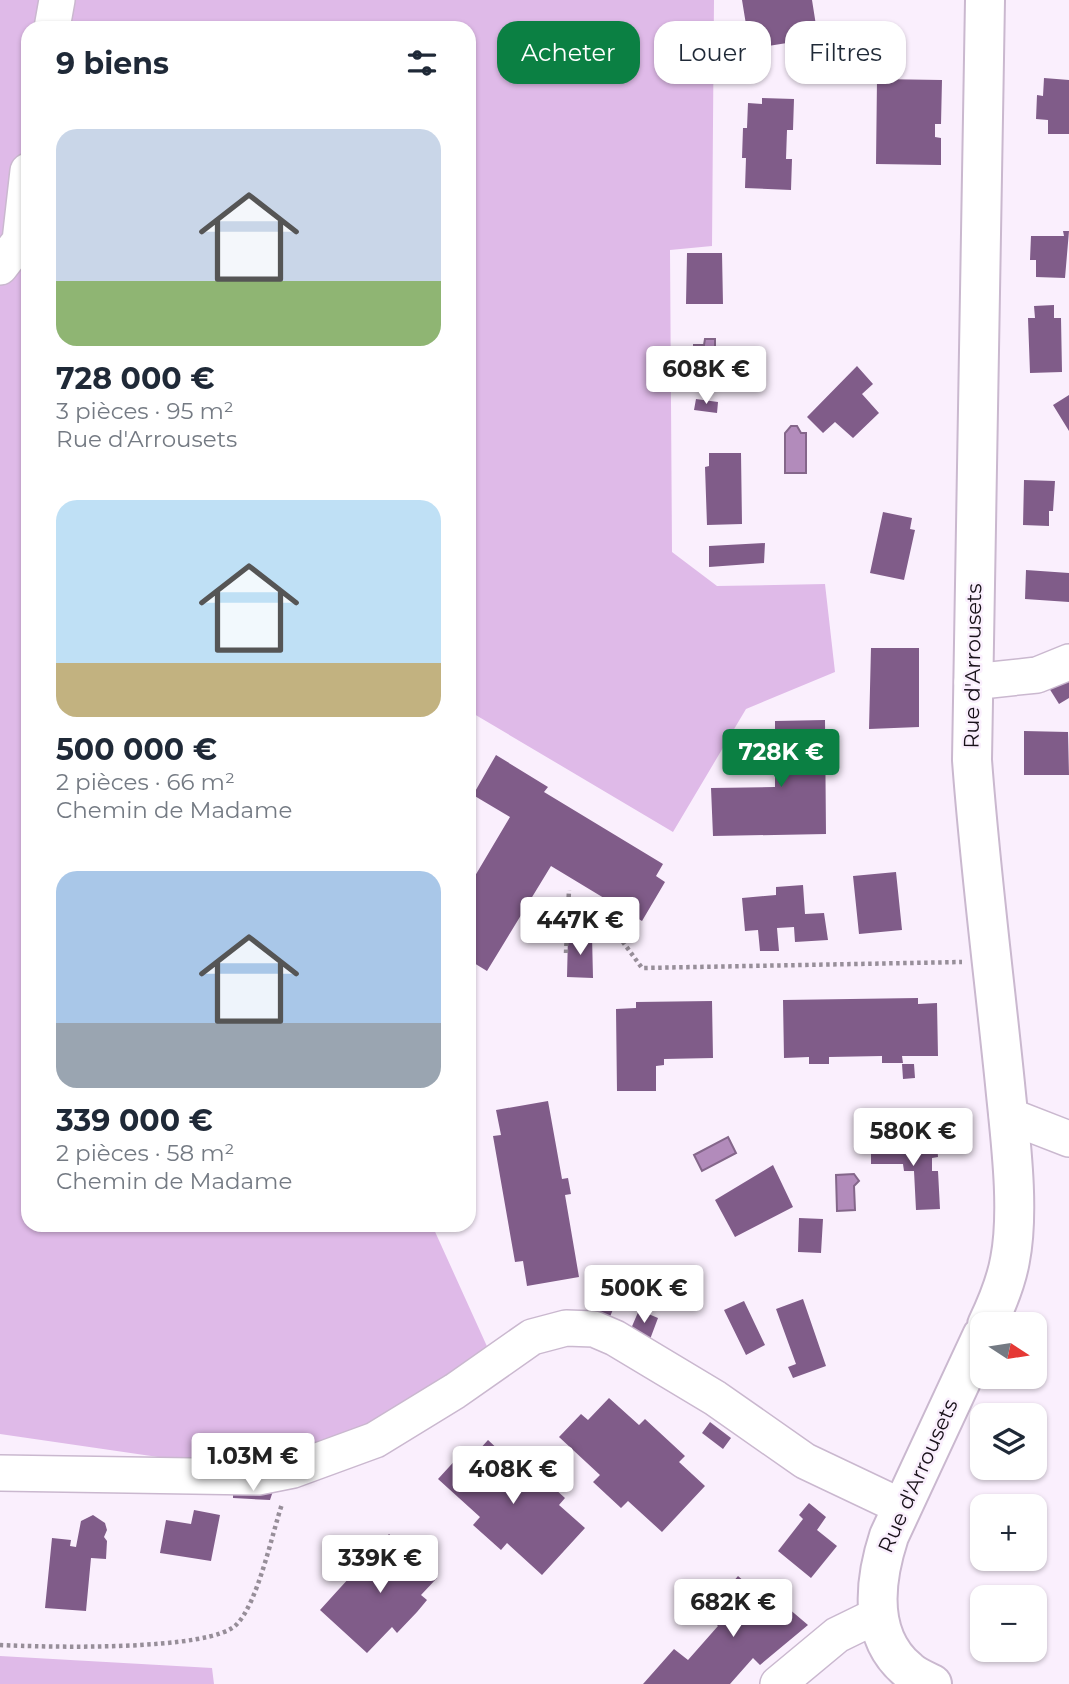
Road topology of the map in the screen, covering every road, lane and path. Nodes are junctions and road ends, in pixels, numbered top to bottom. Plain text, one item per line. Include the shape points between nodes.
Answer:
1 (57, 0) edge
2 (985, 0) edge
3 (53, 21) edge
4 (21, 233) edge
5 (0, 267) edge
6 (1069, 662) edge
7 (972, 682) junction
8 (569, 890) dead end
9 (567, 926) junction
10 (566, 953) dead end
11 (993, 961) junction
12 (1007, 1115) junction
13 (1069, 1139) edge
14 (993, 1312) edge
15 (970, 1362) edge
16 (293, 1470) junction
17 (0, 1473) edge
18 (902, 1507) junction
19 (878, 1615) junction
20 (0, 1645) edge
21 (778, 1684) edge
22 (932, 1684) edge

1 - 3 street
2 - 7 main road, Rue d'Arrousets
4 - 5 street via 20,242
6 - 7 street via 1037,675
7 - 11 main road, Rue d'Arrousets via 978,841
8 - 9 path
9 - 10 path
9 - 11 path via 612,927 642,968
11 - 12 main road, Rue d'Arrousets
12 - 13 street
12 - 14 main road, Rue d'Arrousets via 1013,1216 1010,1258
15 - 18 main road, Rue d'Arrousets
16 - 17 street via 258,1477
16 - 18 street via 375,1440 532,1337 566,1328 594,1329 715,1398 805,1461
16 - 20 path via 251,1602 236,1625 209,1638 77,1648
18 - 19 main road, Rue d'Arrousets via 878,1570
19 - 21 street via 837,1635
19 - 22 main road, Rue d'Arrousets via 889,1647 907,1670

